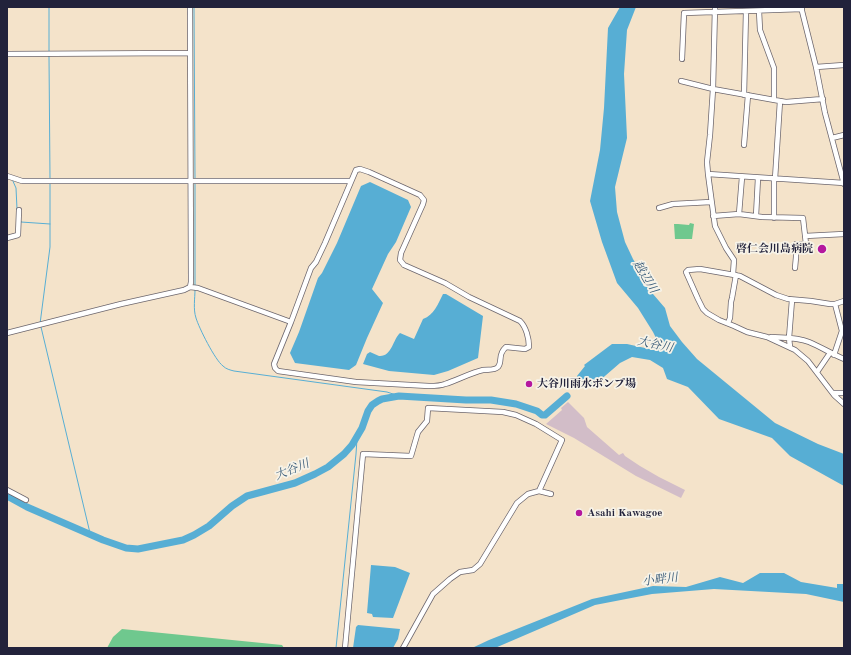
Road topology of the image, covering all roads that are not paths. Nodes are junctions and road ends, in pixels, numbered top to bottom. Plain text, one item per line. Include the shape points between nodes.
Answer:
1 (190, 7) edge
2 (801, 8) edge
3 (715, 10) edge
4 (746, 11) junction
5 (759, 11) junction
6 (190, 53) junction
7 (7, 54) edge
8 (682, 60) dead end
9 (844, 65) edge
10 (816, 67) junction
11 (681, 81) dead end
12 (713, 89) junction
13 (746, 95) junction
14 (823, 99) junction
15 (774, 100) junction
16 (780, 101) junction
17 (844, 135) edge
18 (832, 138) junction
19 (744, 145) dead end
20 (708, 174) junction
21 (7, 176) edge
22 (742, 177) junction
23 (758, 178) junction
24 (775, 179) junction
25 (190, 181) junction
26 (351, 181) junction
27 (844, 183) edge
28 (711, 202) junction
29 (659, 208) dead end
30 (19, 210) dead end
31 (739, 214) junction
32 (713, 216) junction
33 (756, 216) junction
34 (774, 218) junction
35 (844, 234) edge
36 (805, 236) junction
37 (7, 238) edge
38 (795, 268) dead end
39 (734, 275) junction
40 (190, 287) junction
41 (792, 300) junction
42 (844, 301) edge
43 (835, 304) junction
44 (291, 322) junction
45 (728, 324) junction
46 (7, 333) edge
47 (767, 337) junction
48 (789, 338) junction
49 (790, 347) junction
50 (832, 354) junction
51 (844, 358) edge
52 (818, 372) junction
53 (833, 393) junction
54 (844, 393) edge
55 (844, 404) edge
56 (7, 490) edge
57 (539, 491) junction
58 (551, 494) dead end
59 (26, 500) dead end
60 (345, 648) edge
61 (403, 648) edge

1 - 6 street
2 - 5 street
2 - 10 street
3 - 4 street
3 - 8 street via 684,13
3 - 12 street
4 - 5 street
4 - 13 street
5 - 15 street via 760,30 774,68
6 - 7 street
6 - 25 street
9 - 10 street
10 - 14 street
11 - 12 street
12 - 13 street
12 - 20 street
13 - 15 street
13 - 19 street
14 - 16 street
14 - 18 street
15 - 16 street
16 - 24 street
17 - 18 street
18 - 27 street
20 - 22 street
20 - 28 street
21 - 25 street via 22,181
22 - 23 street
22 - 31 street
23 - 24 street
23 - 33 street
24 - 27 street
24 - 34 street
25 - 26 street
25 - 40 street
26 - 44 street via 325,243 311,268
26 - 44 street via 356,170 360,169 420,195 424,204 400,260 404,265 523,323 529,347 506,347 500,355 498,367 444,384 429,386 356,382 278,371 274,364
28 - 29 street via 673,204
28 - 32 street
30 - 37 street via 18,235
31 - 32 street
31 - 33 street
32 - 39 street via 715,226 734,260
33 - 34 street
34 - 36 street via 803,218
35 - 36 street
36 - 38 street via 806,244 796,244
39 - 41 street
39 - 45 street
39 - 45 street via 700,269 690,269 686,272 706,313
40 - 44 street
40 - 46 street
41 - 43 street
41 - 48 street
42 - 43 street
43 - 50 street via 842,331
45 - 47 street
47 - 48 street
47 - 49 street
48 - 49 street
48 - 50 street via 809,342
49 - 52 street via 804,356
50 - 51 street
50 - 52 street
52 - 53 street
53 - 54 street
53 - 55 street
56 - 59 street
57 - 58 street
57 - 60 street via 562,440 536,424 503,412 428,408 427,421 418,432 411,456 363,454
57 - 61 street via 528,494 517,503 480,564 473,570 460,572 433,594

